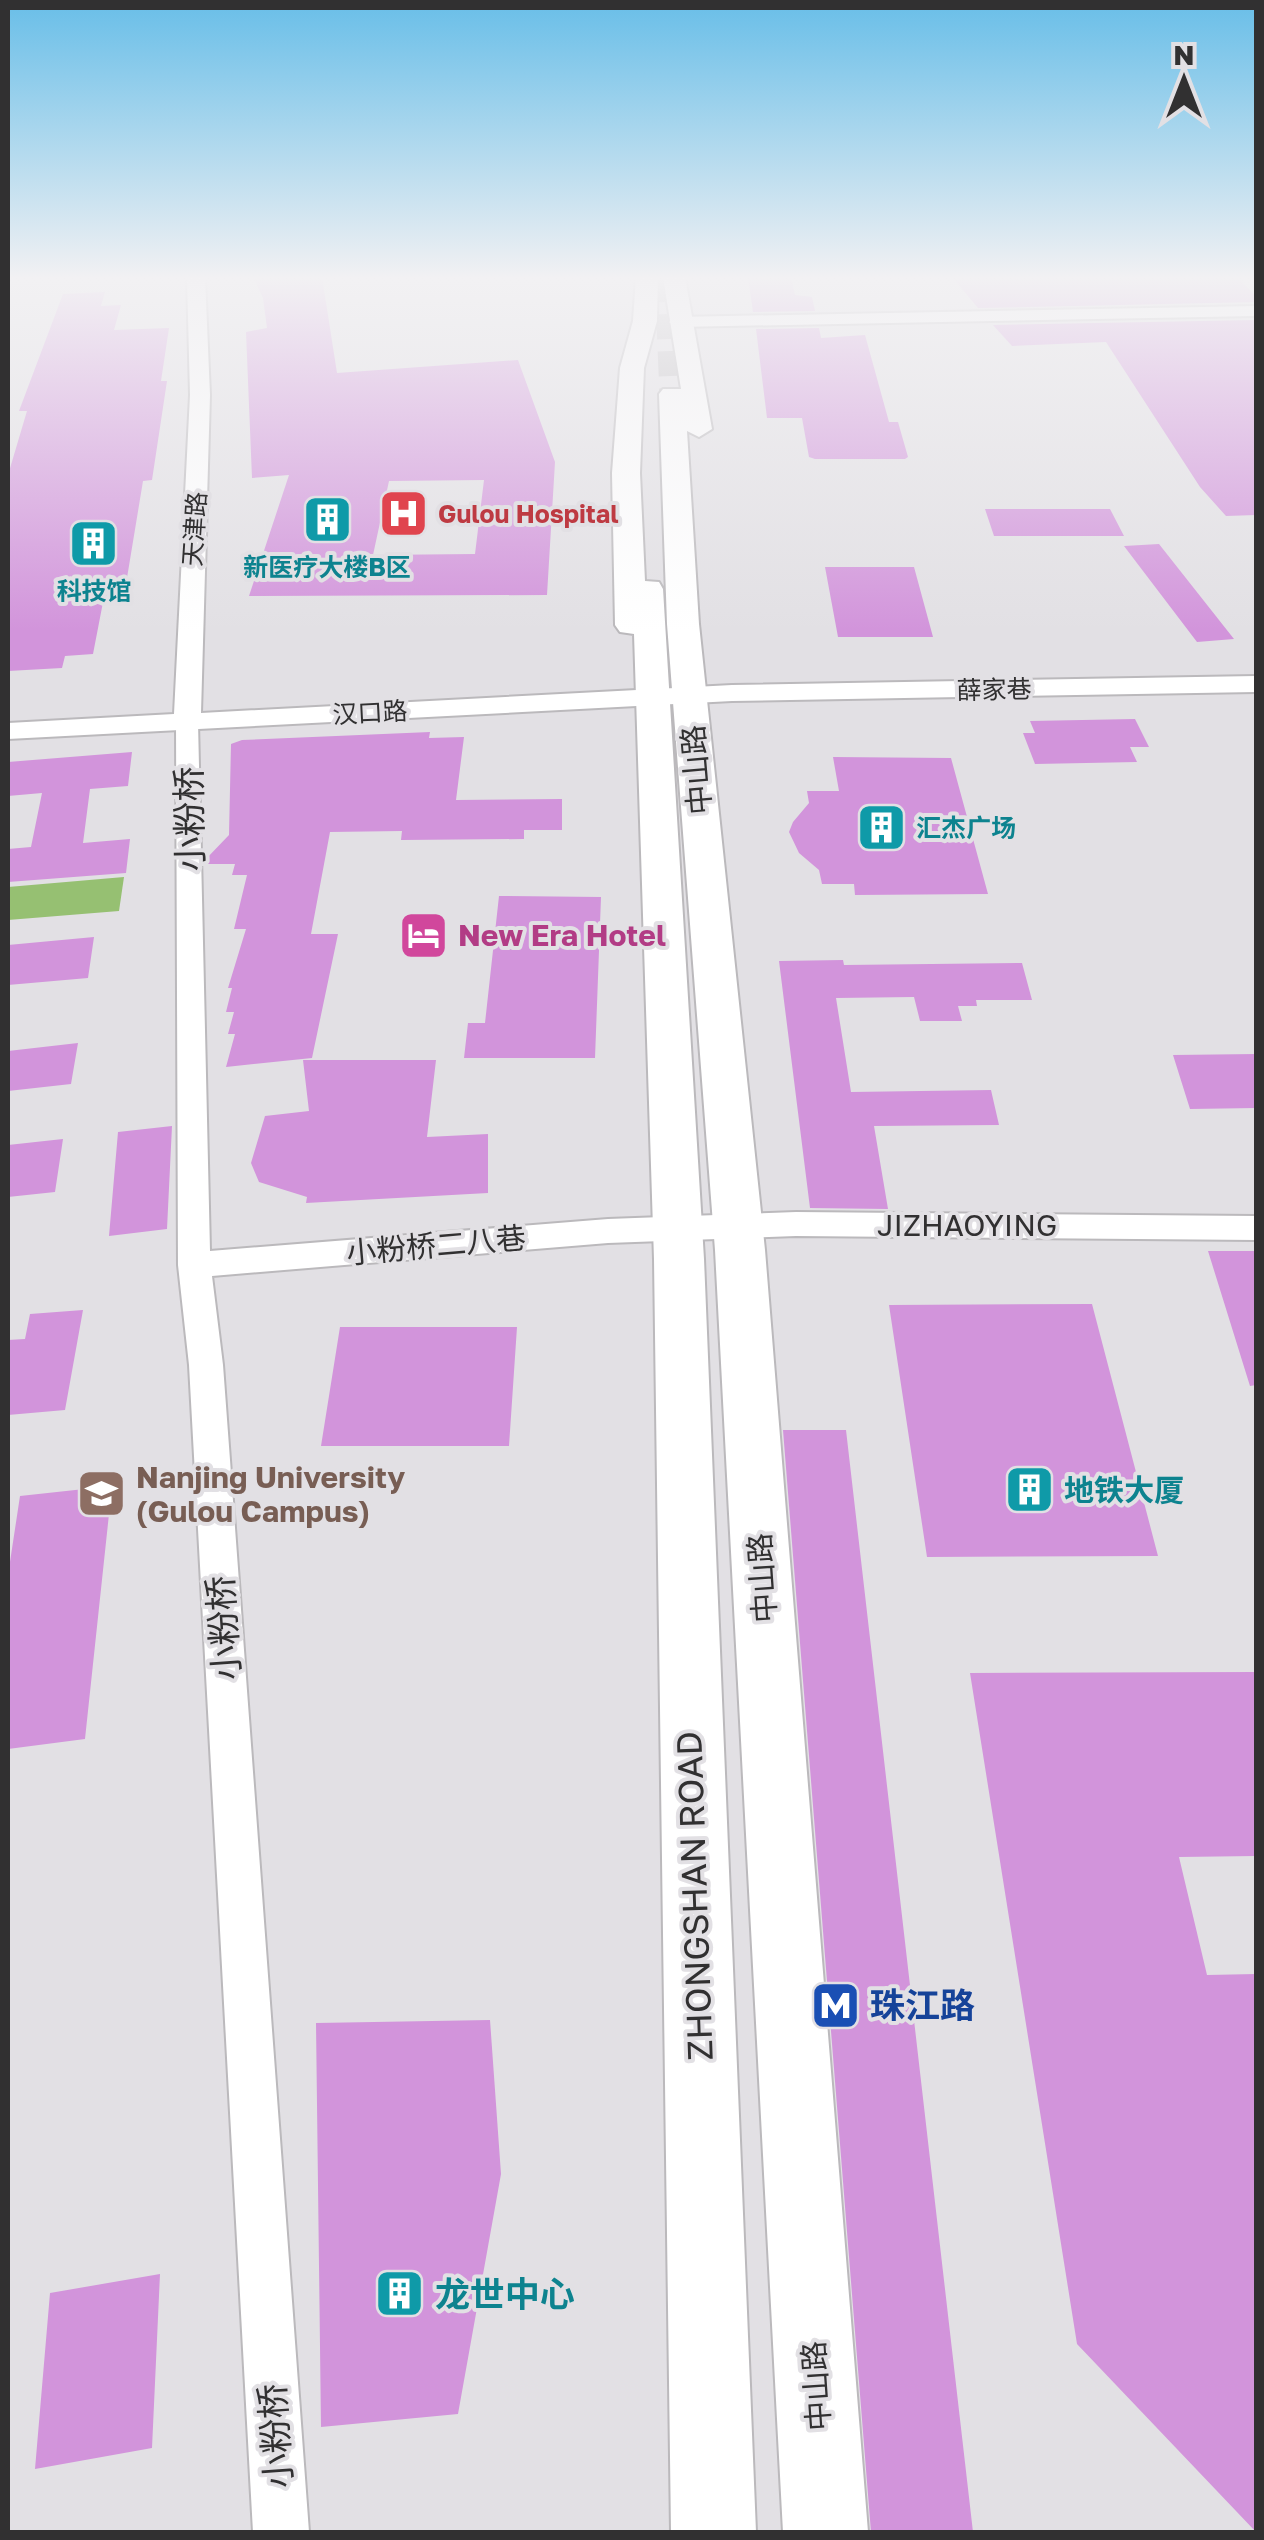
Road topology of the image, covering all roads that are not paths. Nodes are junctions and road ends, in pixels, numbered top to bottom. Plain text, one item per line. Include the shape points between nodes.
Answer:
1 (200, 396) edge
2 (630, 396) tunnel mouth
3 (660, 396) tunnel mouth
4 (660, 396) tunnel mouth
5 (696, 396) tunnel mouth
6 (709, 562) dead end
7 (1256, 684) edge
8 (697, 687) junction
9 (187, 722) junction
10 (8, 732) edge
11 (738, 1227) junction
12 (1256, 1228) edge
13 (678, 1244) junction
14 (194, 1265) junction
15 (281, 2532) edge
16 (714, 2532) edge
17 (826, 2532) edge

1 - 9 street, 天津路
2 - 8 main road via 632,660
3 - 8 main road, 中山路 via 683,624
4 - 8 main road, 中山路 via 645,528
5 - 6 main road
7 - 8 street, 薛家巷
8 - 9 street, 汉口路
8 - 11 main road, 中山路
8 - 13 main road, ZHONGSHAN ROAD
9 - 10 street, 汉口路
9 - 14 street, 小粉桥
11 - 12 street, JIZHAOYING
11 - 13 street, JIZHAOYING
11 - 17 main road, 中山路
13 - 14 street, 小粉桥二八巷 via 608,1231
13 - 16 main road, ZHONGSHAN ROAD
14 - 15 street, 小粉桥 via 206,1365

